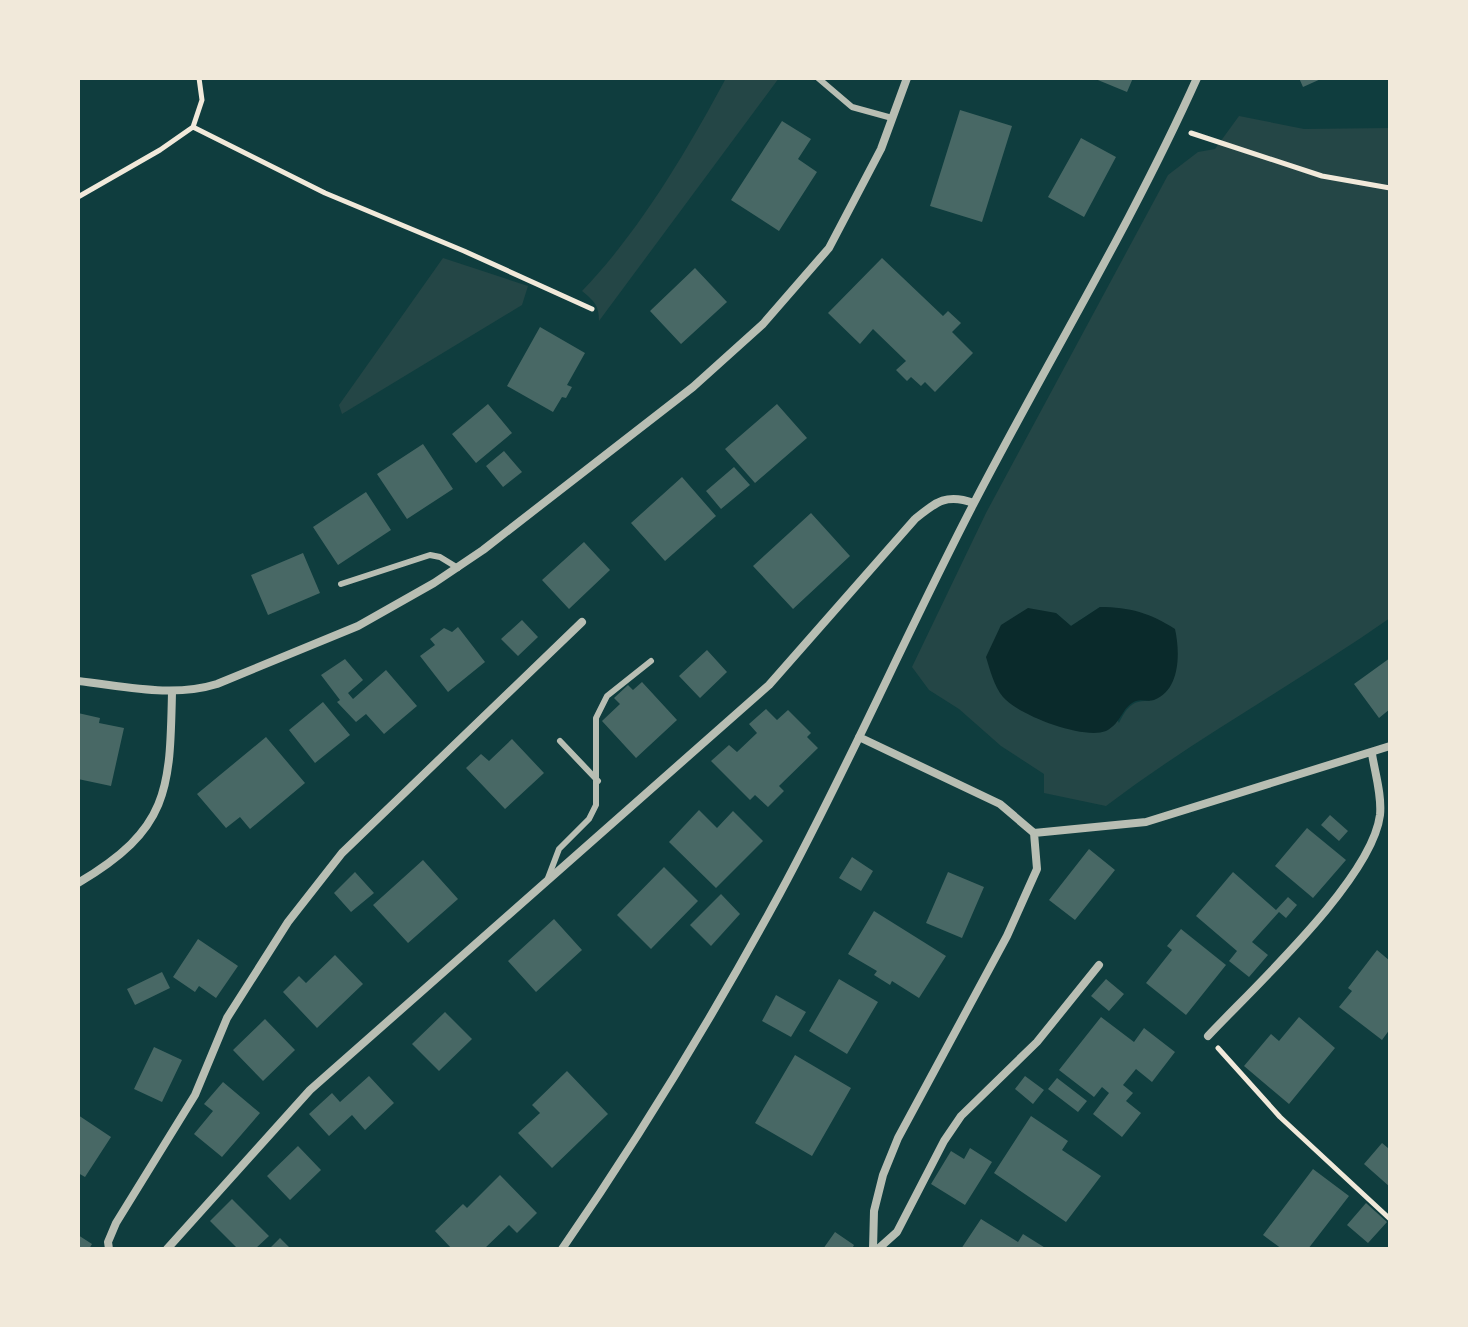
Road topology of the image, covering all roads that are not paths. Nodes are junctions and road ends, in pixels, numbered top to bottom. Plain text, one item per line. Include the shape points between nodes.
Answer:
1 (818, 78) edge
2 (907, 78) edge
3 (1197, 78) edge
4 (892, 118) junction
5 (974, 503) junction
6 (458, 568) junction
7 (341, 584) dead end
8 (582, 622) dead end
9 (651, 661) dead end
10 (78, 681) edge
11 (172, 692) junction
12 (859, 737) junction
13 (560, 741) dead end
14 (1390, 746) edge
15 (1372, 754) junction
16 (598, 781) junction
17 (1034, 833) junction
18 (547, 881) junction
19 (78, 883) edge
20 (1099, 965) dead end
21 (1208, 1036) road end
22 (109, 1249) edge
23 (167, 1249) edge
24 (562, 1249) edge
25 (876, 1249) edge

1 - 4 lane via 852,107
2 - 4 street
3 - 5 street via 1080,313
4 - 6 street via 829,248 763,324 693,387
5 - 12 street
5 - 18 street via 951,497 915,519 769,685
6 - 7 lane via 430,555
6 - 11 street via 358,626 217,684
8 - 22 street via 342,853 288,922 227,1018 195,1095 116,1223
9 - 16 lane via 607,696 596,718
10 - 11 street
11 - 19 street via 168,781 152,819 118,856
12 - 17 street via 1000,804
12 - 24 street via 780,894 677,1072
13 - 16 lane
14 - 15 street
15 - 17 street via 1146,822
15 - 21 street via 1380,804 1364,858 1317,921
16 - 18 lane via 589,819 559,849
17 - 25 street via 1037,869 883,1175 874,1211
18 - 23 street via 310,1090
20 - 25 street via 1037,1042 961,1116 897,1232

